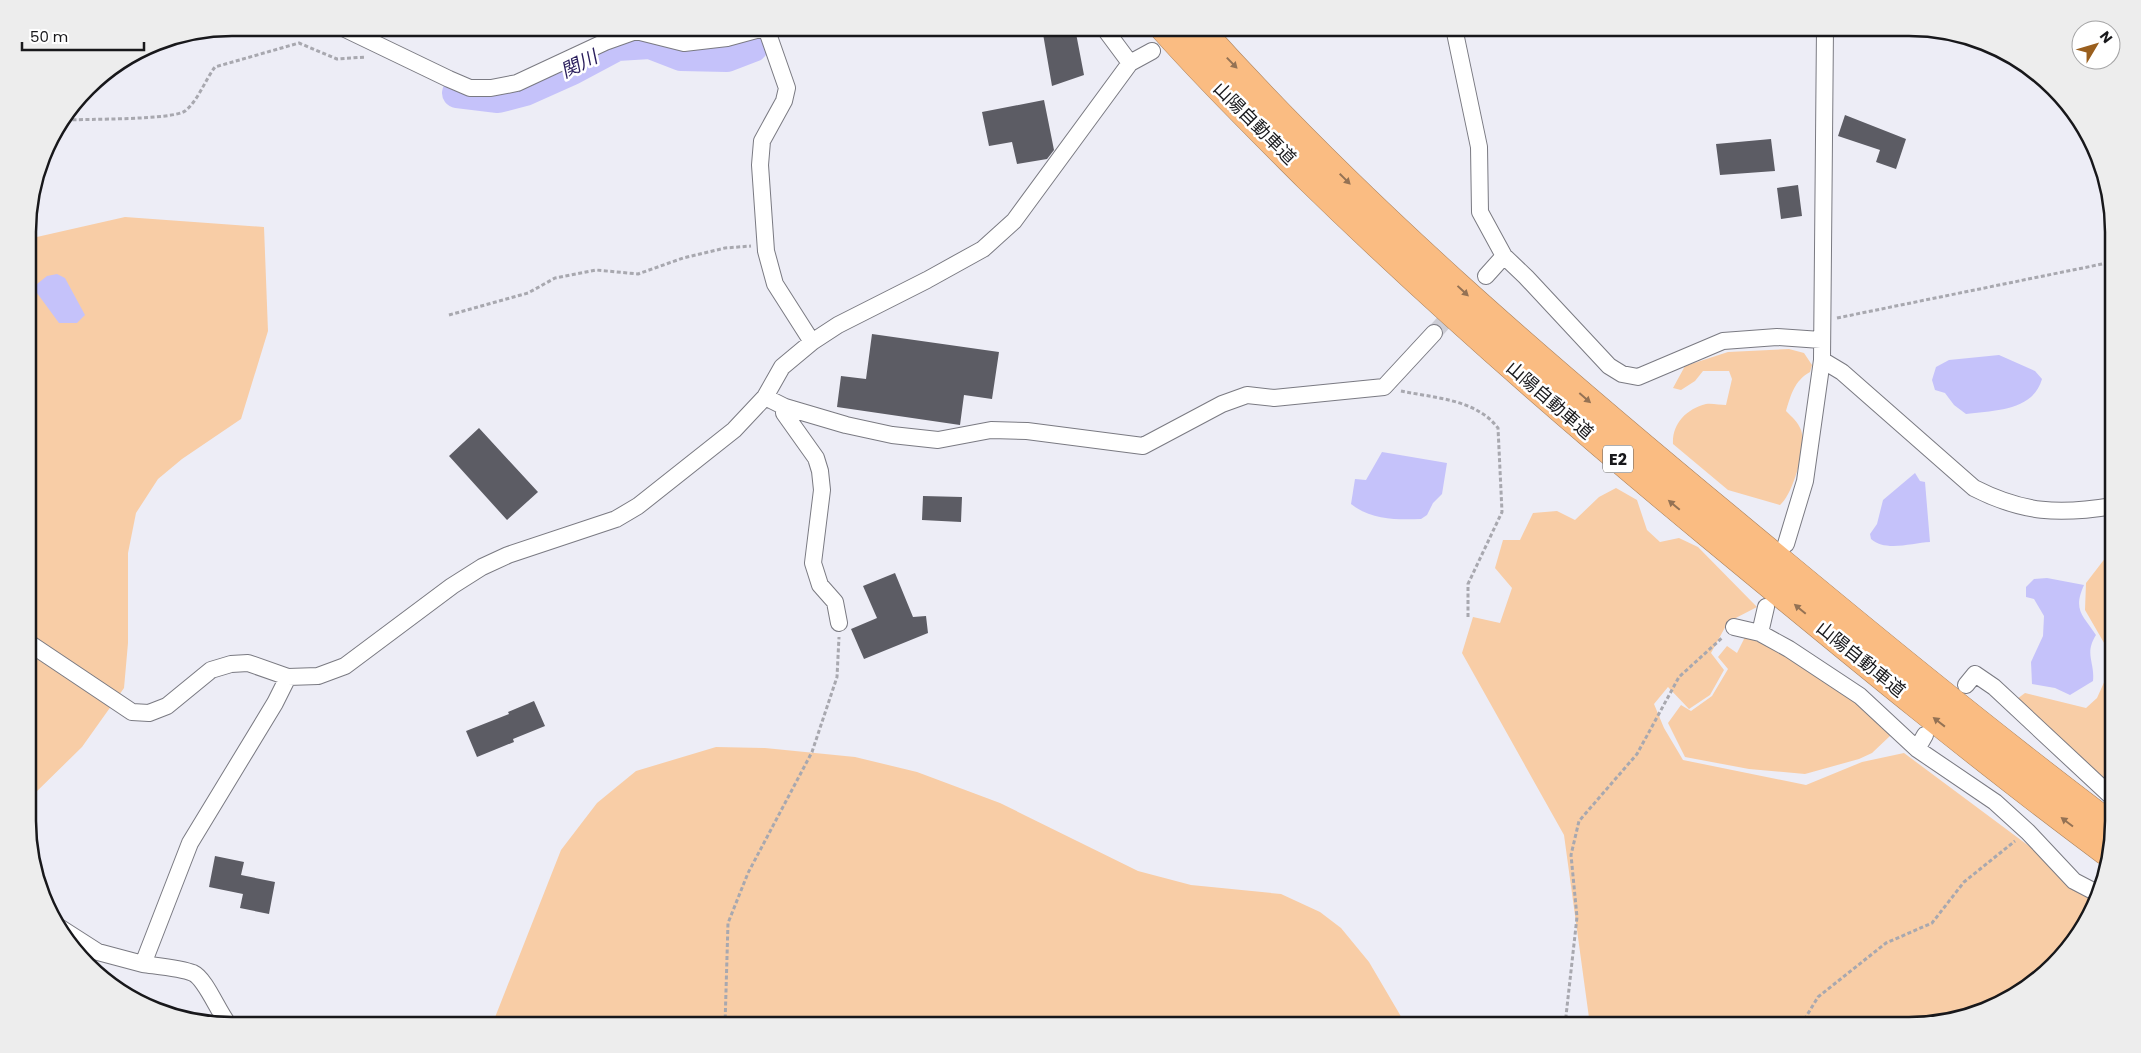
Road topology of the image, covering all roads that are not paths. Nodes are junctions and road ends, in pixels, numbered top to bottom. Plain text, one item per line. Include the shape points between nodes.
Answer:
1 (360, 36) edge
2 (622, 36) edge
3 (656, 36) edge
4 (735, 36) edge
5 (768, 36) edge
6 (1110, 36) edge
7 (1206, 36) edge
8 (1456, 36) edge
9 (1825, 36) edge
10 (1158, 39) edge
11 (1130, 63) junction
12 (1504, 256) junction
13 (1486, 276) tunnel mouth
14 (1434, 333) tunnel mouth
15 (1821, 340) junction
16 (812, 342) junction
17 (1822, 360) junction
18 (765, 397) junction
19 (785, 407) junction
20 (2105, 507) edge
21 (1786, 544) dead end
22 (1766, 607) dead end
23 (839, 624) road end
24 (1734, 627) road end
25 (1760, 633) junction
26 (36, 648) edge
27 (288, 677) junction
28 (1966, 684) dead end
29 (2105, 791) edge
30 (2105, 821) edge
31 (2102, 849) edge
32 (2092, 890) edge
33 (75, 937) edge
34 (143, 964) junction
35 (222, 1016) edge

1 - 2 street via 470,88 517,83
3 - 4 street via 684,43
5 - 16 street via 787,88 784,101 762,142 760,165 766,251 775,284
6 - 11 street
7 -> 30 highway, 山陽自動車道 / E2 via 1366,200 1502,326 1635,442 1909,668
8 - 12 street via 1479,147 1480,212
9 - 15 street
10 - 11 street
31 -> 10 highway, 山陽自動車道 / E2 via 1894,687 1619,460 1477,336 1265,134
11 - 16 street via 1014,220 983,248
12 - 13 street
12 - 15 street via 1609,366 1622,374 1638,377 1723,341 1777,337
14 - 19 street via 1384,386 1274,398 1247,396 1222,404 1143,446 1027,431 991,430 938,440 892,435
15 - 17 street
16 - 18 street via 782,367
17 - 20 street via 1842,372 1974,488 2030,510 2078,512
17 - 21 street via 1805,481
18 - 19 street
18 - 27 street via 734,430 638,506 616,519 508,555 482,567 345,666 318,676
19 - 23 street via 784,413 816,458 820,471 822,490 813,563 820,585 835,602
22 - 25 street
24 - 25 street
25 - 32 street via 1860,696 1921,742 1995,802 2074,881
26 - 27 street via 132,712 149,713 167,706 211,670 231,664 248,664
27 - 34 street via 190,843
28 - 29 street via 1975,674 1994,687
33 - 34 street via 98,952
34 - 35 street via 194,973 207,988

